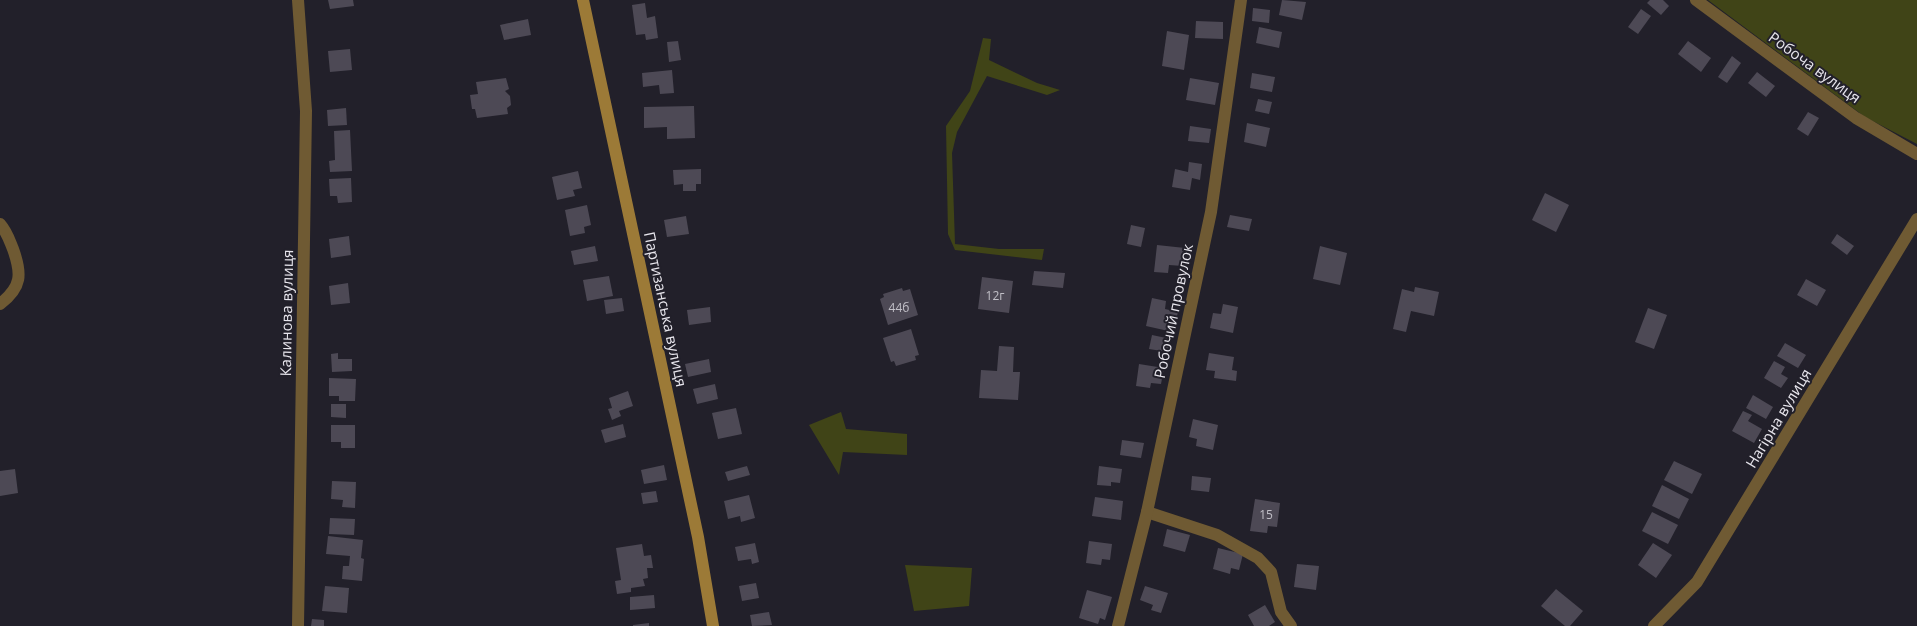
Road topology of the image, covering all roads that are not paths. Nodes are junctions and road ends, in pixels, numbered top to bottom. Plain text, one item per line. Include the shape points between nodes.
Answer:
1 (298, 0) edge
2 (583, 0) edge
3 (1241, 0) edge
4 (1696, 0) edge
5 (1917, 154) edge
6 (1917, 219) edge
7 (0, 224) edge
8 (0, 304) edge
9 (1147, 512) junction
10 (298, 626) edge
11 (713, 626) edge
12 (1118, 626) edge
13 (1291, 626) edge
14 (1654, 626) edge

1 - 10 street, Калинова вулиця via 306,111
2 - 11 main road, Партизанська вулиця via 698,537
3 - 9 street, Робочий провулок via 1217,184
4 - 5 street, Робоча вулиця via 1856,118
6 - 14 street, Нагірна вулиця via 1697,582
7 - 8 street via 6,230 21,270 14,293
9 - 12 street, Робочий провулок
9 - 13 street via 1217,535 1258,558 1271,572 1281,612

